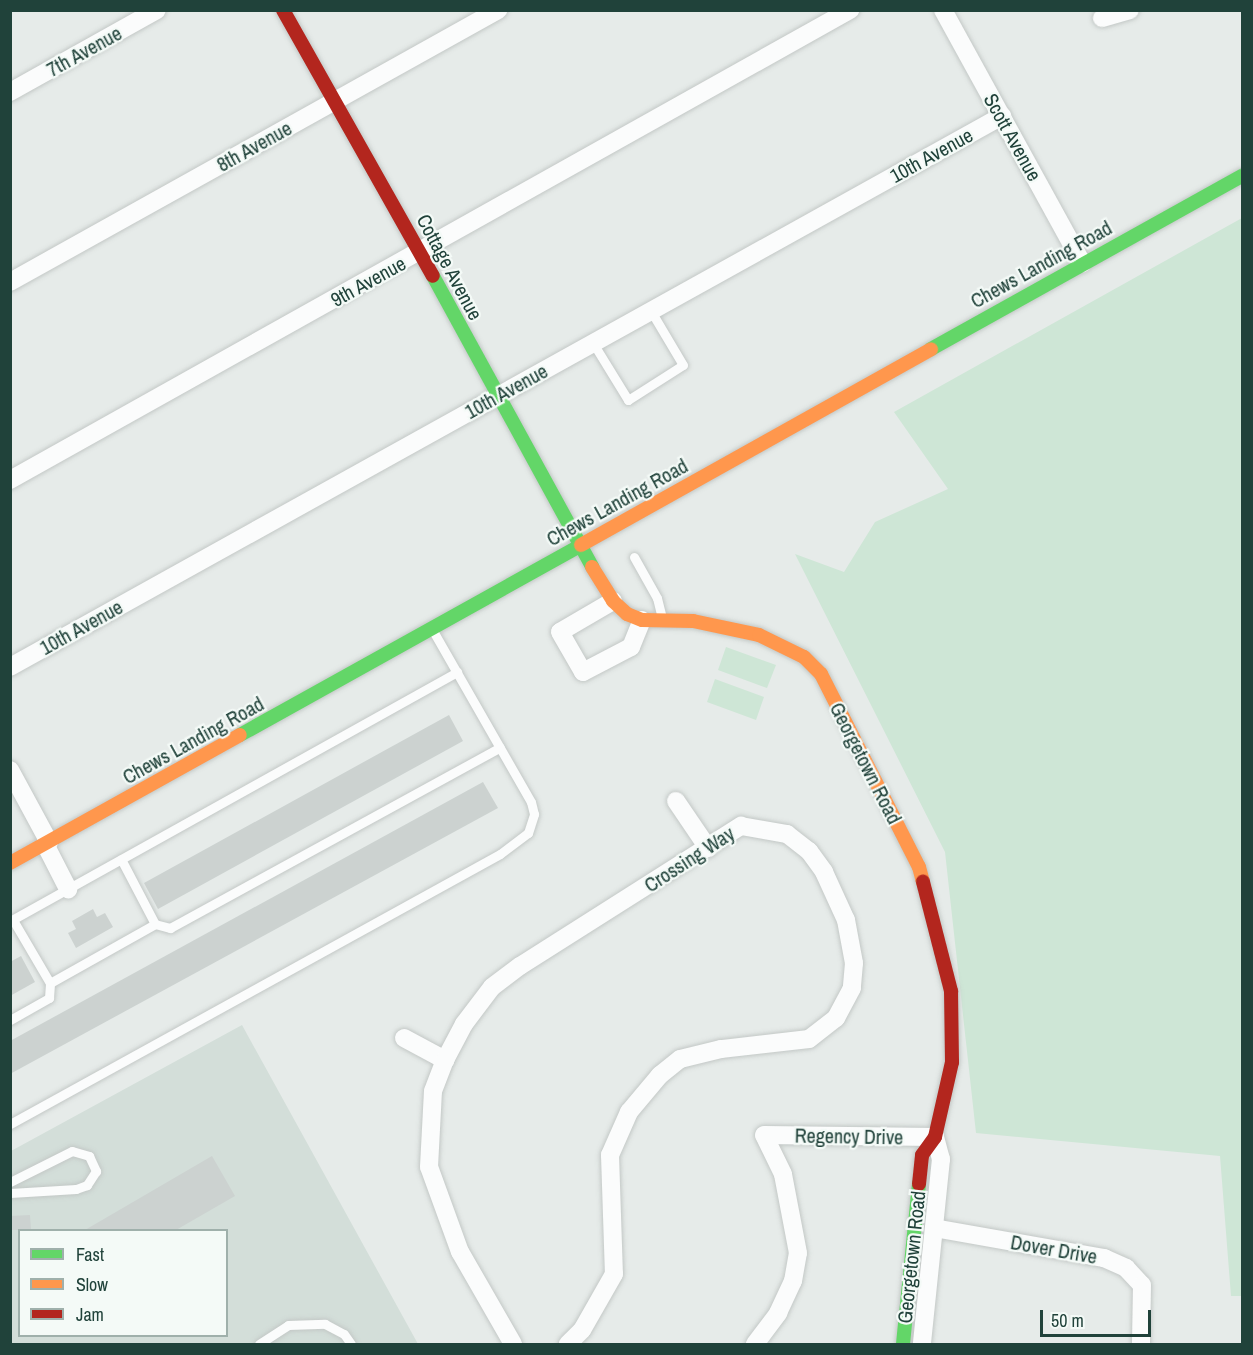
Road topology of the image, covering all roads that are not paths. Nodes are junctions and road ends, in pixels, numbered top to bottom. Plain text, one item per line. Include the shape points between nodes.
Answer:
1 (157, 10) edge
2 (283, 10) edge
3 (498, 10) edge
4 (850, 10) edge
5 (943, 10) edge
6 (1130, 10) edge
7 (1102, 18) dead end
8 (10, 92) edge
9 (335, 101) junction
10 (1002, 116) junction
11 (1242, 176) edge
12 (420, 251) junction
13 (1082, 263) junction
14 (10, 282) edge
15 (651, 310) junction
16 (592, 343) junction
17 (497, 396) junction
18 (10, 480) edge
19 (578, 545) junction
20 (634, 557) dead end
21 (613, 601) junction
22 (642, 620) junction
23 (663, 620) junction
24 (432, 629) junction
25 (10, 666) edge
26 (457, 672) junction
27 (500, 747) junction
28 (10, 770) edge
29 (676, 801) dead end
30 (47, 843) junction
31 (708, 848) junction
32 (121, 860) junction
33 (10, 863) edge
34 (68, 889) junction
35 (12, 920) edge
36 (155, 924) junction
37 (50, 983) junction
38 (10, 1020) edge
39 (404, 1038) dead end
40 (445, 1060) junction
41 (10, 1124) edge
42 (935, 1137) junction
43 (10, 1182) edge
44 (10, 1193) edge
45 (934, 1228) junction
46 (259, 1344) edge
47 (351, 1344) edge
48 (513, 1344) edge
49 (568, 1344) edge
50 (755, 1344) edge
51 (903, 1344) edge
52 (922, 1344) edge
53 (1142, 1344) edge

1 - 8 street, 7th Avenue
2 - 9 street, Cottage Avenue
3 - 9 street, 8th Avenue
4 - 12 street, 9th Avenue
5 - 10 street, Scott Avenue
6 - 7 street
9 - 12 street, Cottage Avenue
9 - 14 street, 8th Avenue
10 - 13 street, Scott Avenue
10 - 15 street, 10th Avenue
11 - 13 street, Chews Landing Road
12 - 17 street, Cottage Avenue
12 - 18 street, 9th Avenue
13 - 19 street, Chews Landing Road
15 - 16 street, 10th Avenue
15 - 16 lane via 683,365 628,400
16 - 17 street, 10th Avenue
17 - 19 street, Cottage Avenue
17 - 25 street, 10th Avenue
19 - 21 street
19 - 24 street, Chews Landing Road
20 - 23 lane via 657,598
21 - 22 street via 627,614
21 - 22 street via 560,632 583,672 631,647
22 - 23 street, Georgetown Road
23 - 42 street, Georgetown Road via 693,621 759,635 804,657 821,674 919,867 938,932 953,1021 952,1062
24 - 26 lane
24 - 30 street, Chews Landing Road
26 - 27 lane
26 - 32 lane
27 - 36 lane via 170,928
27 - 41 lane via 534,814 528,833 515,844
28 - 30 street
29 - 31 street
30 - 33 street, Chews Landing Road
30 - 34 street
31 - 40 street, Crossing Way via 492,987
31 - 49 street, Crossing Way via 741,826 787,834 809,851 824,872 846,921 854,963 852,988 836,1018 809,1039 721,1049 680,1059 660,1075 629,1112 610,1155 614,1274 582,1330
32 - 34 lane
32 - 36 lane
34 - 35 lane
35 - 37 lane
36 - 37 lane
37 - 38 lane via 49,998
39 - 40 street
40 - 48 street, Crossing Way via 433,1091 429,1167 460,1252
42 - 45 street, Georgetown Road via 941,1159
42 - 50 street, Regency Drive via 764,1135 783,1174 798,1253 793,1281 778,1313
42 - 51 street, Georgetown Road via 922,1155
43 - 44 lane via 72,1151 89,1156 96,1171 95,1178 76,1189
45 - 52 street, Georgetown Road
45 - 53 street, Dover Drive via 1104,1258 1126,1268 1142,1285
46 - 47 lane via 288,1325 325,1324 344,1334

